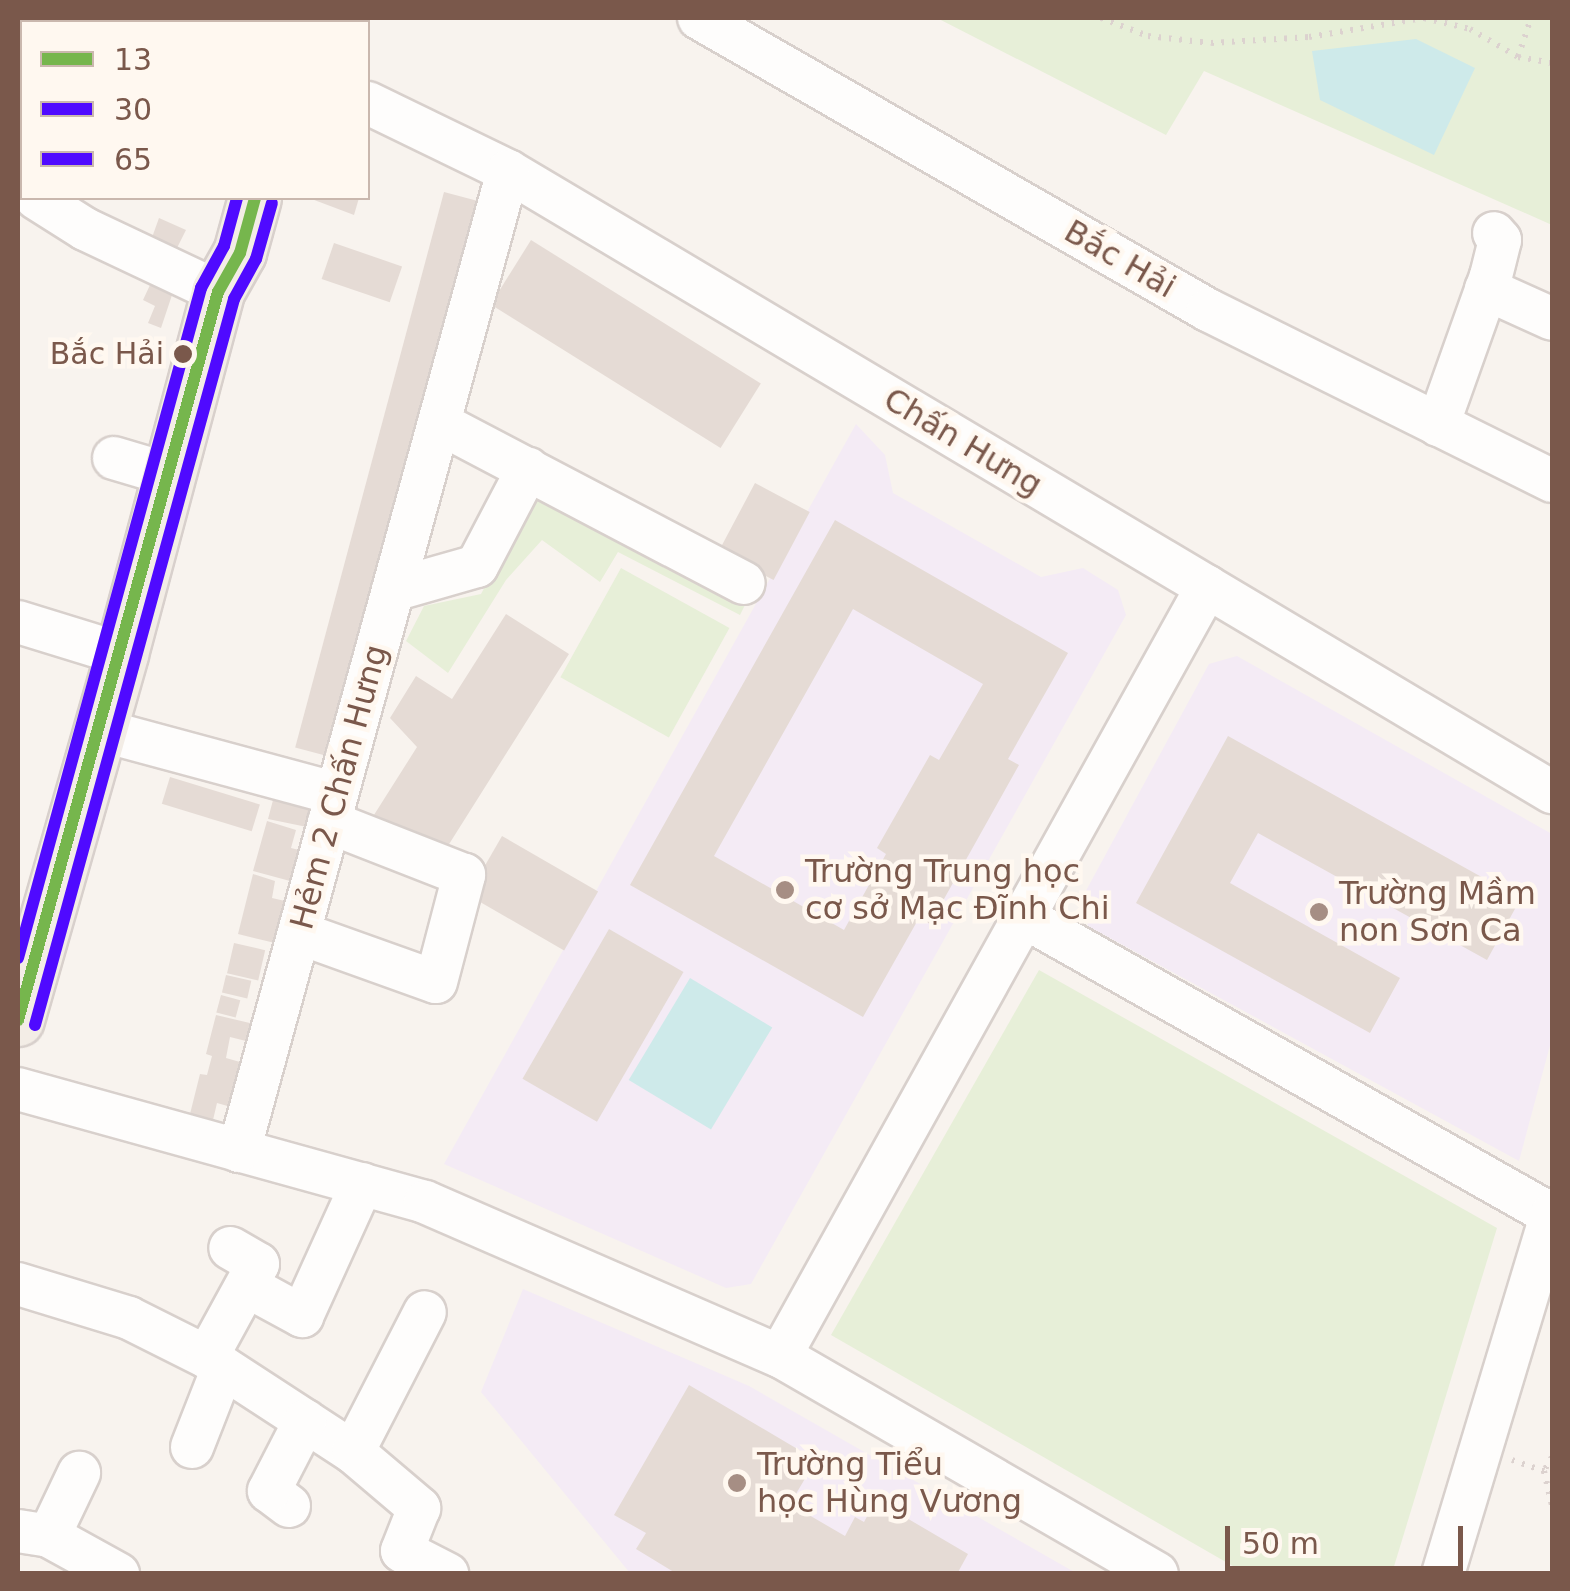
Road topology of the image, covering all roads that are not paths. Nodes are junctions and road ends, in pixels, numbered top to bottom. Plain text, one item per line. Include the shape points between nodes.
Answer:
1 (699, 18) edge
2 (370, 104) edge
3 (508, 171) junction
4 (39, 200) edge
5 (226, 200) edge
6 (254, 200) edge
7 (1494, 233) dead end
8 (1486, 288) junction
9 (218, 292) junction
10 (1552, 319) edge
11 (438, 423) junction
12 (1438, 425) junction
13 (114, 458) dead end
14 (528, 469) junction
15 (171, 475) junction
16 (1552, 480) edge
17 (744, 583) dead end
18 (1208, 587) junction
19 (393, 590) junction
20 (18, 622) edge
21 (122, 654) junction
22 (100, 730) junction
23 (1552, 792) edge
24 (333, 808) junction
25 (33, 908) edge
26 (1024, 916) junction
27 (298, 933) junction
28 (18, 1020) edge
29 (18, 1090) edge
30 (239, 1151) junction
31 (362, 1184) junction
32 (1552, 1214) edge
33 (18, 1284) edge
34 (426, 1312) dead end
35 (780, 1356) junction
36 (215, 1362) junction
37 (305, 1421) junction
38 (192, 1448) dead end
39 (352, 1452) junction
40 (78, 1473) dead end
41 (289, 1506) dead end
42 (33, 1534) edge
43 (438, 1572) edge
44 (118, 1574) edge
45 (1158, 1574) edge
46 (1444, 1574) edge

1 - 12 street, Bắc Hải via 1208,310
2 - 3 street, Chấn Hưng
3 - 11 street, Hẻm 2 Chấn Hưng
3 - 18 street, Chấn Hưng
4 - 9 street
5 - 9 main road via 214,241
6 - 9 main road via 240,253
7 - 8 street via 1500,240
8 - 10 street
8 - 12 street
9 - 15 main road
11 - 14 street
11 - 19 street, Hẻm 2 Chấn Hưng
12 - 16 street, Bắc Hải
13 - 15 street
14 - 17 street
14 - 19 street via 476,566
15 - 21 main road
18 - 23 street, Chấn Hưng
18 - 26 street
19 - 24 street, Hẻm 2 Chấn Hưng
20 - 21 street
21 - 22 main road
22 - 24 street
22 - 25 main road
24 - 27 street, Hẻm 2 Chấn Hưng
24 - 27 street via 464,876 436,982
25 - 28 main road
26 - 32 street
26 - 35 street
27 - 30 street, Hẻm 2 Chấn Hưng
29 - 30 street
30 - 31 street
31 - 35 street via 425,1202
31 - 36 street via 302,1316 239,1267
32 - 46 street
33 - 36 street via 129,1318
34 - 39 street
35 - 45 street
36 - 37 street
36 - 38 street
37 - 39 street
37 - 41 street via 268,1491
39 - 43 street via 419,1508 402,1551
40 - 42 street
42 - 44 street

